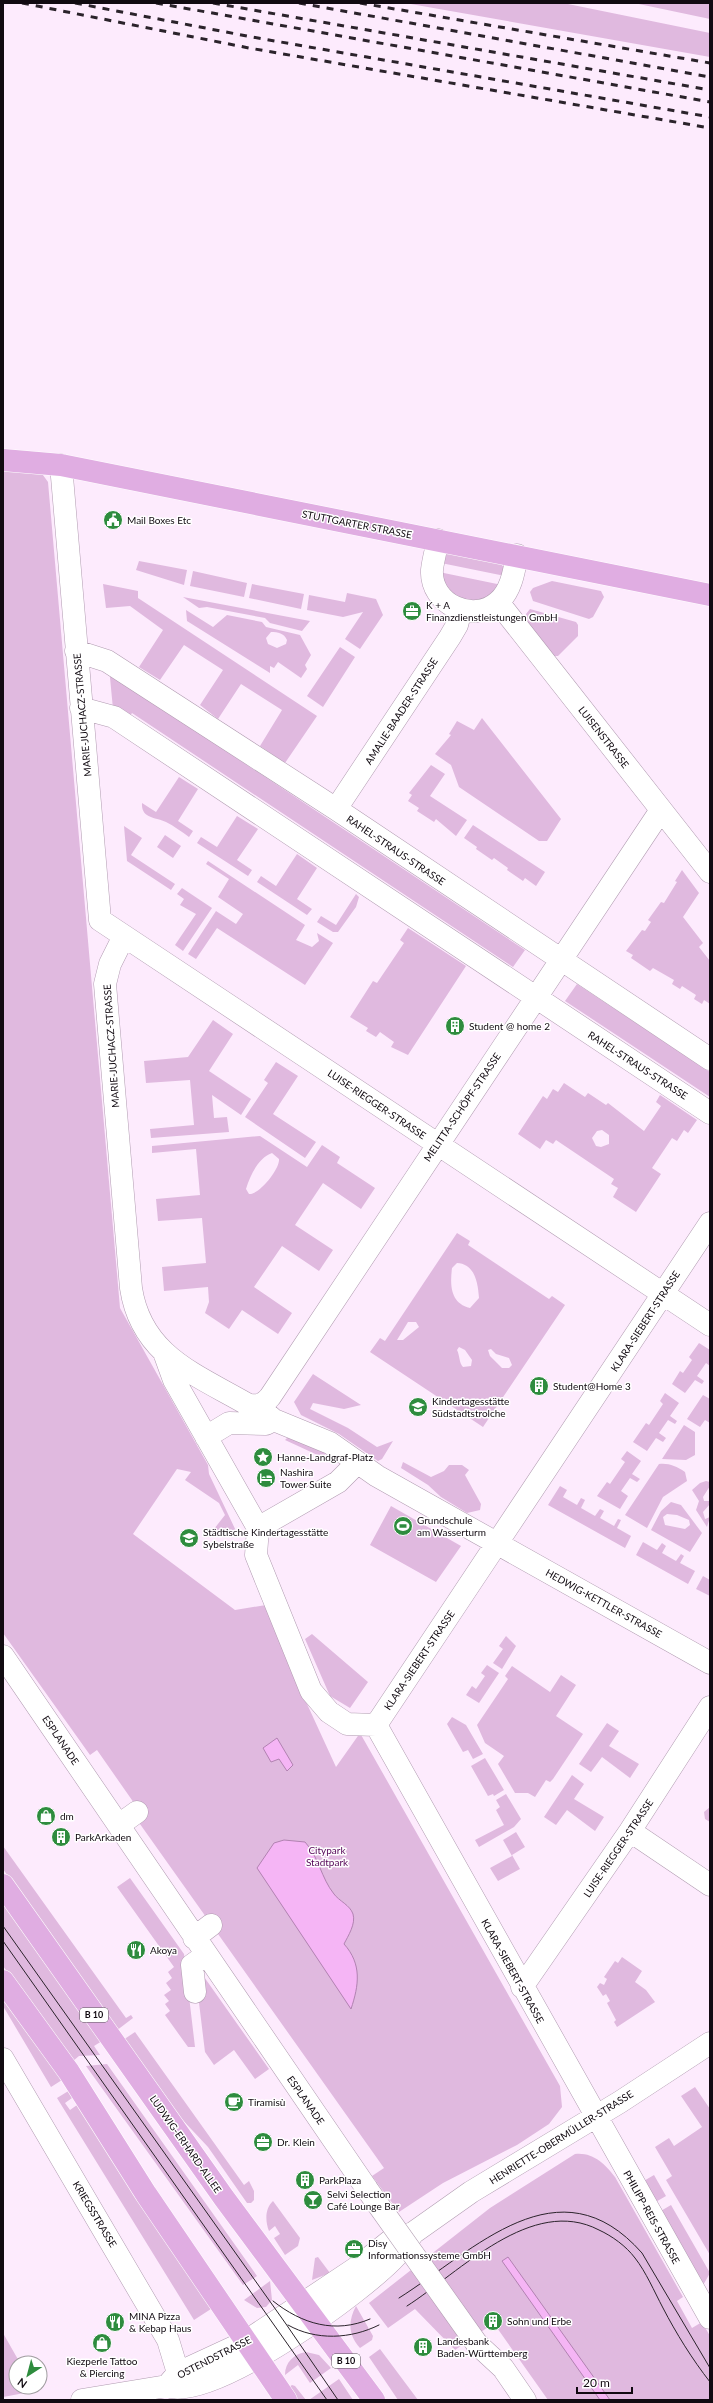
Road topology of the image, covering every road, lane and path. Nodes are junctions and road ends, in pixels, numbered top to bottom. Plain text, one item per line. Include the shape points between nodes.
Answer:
1 (3, 460) edge
2 (61, 465) junction
3 (438, 540) junction
4 (517, 555) junction
5 (710, 595) edge
6 (498, 602) junction
7 (462, 610) junction
8 (76, 651) junction
9 (81, 708) junction
10 (336, 810) junction
11 (661, 810) junction
12 (710, 872) edge
13 (124, 936) junction
14 (560, 960) junction
15 (534, 997) junction
16 (710, 1059) edge
17 (710, 1113) edge
18 (437, 1144) junction
19 (710, 1222) edge
20 (662, 1293) junction
21 (710, 1325) edge
22 (165, 1355) junction
23 (268, 1412) junction
24 (206, 1437) junction
25 (357, 1463) junction
26 (258, 1528) junction
27 (497, 1543) junction
28 (3, 1656) edge
29 (710, 1663) edge
30 (710, 1707) edge
31 (376, 1725) junction
32 (138, 1812) dead end
33 (119, 1825) junction
34 (630, 1831) junction
35 (710, 1885) edge
36 (3, 1886) edge
37 (204, 1939) junction
38 (3, 1982) edge
39 (522, 1987) junction
40 (195, 1992) dead end
41 (710, 2043) edge
42 (3, 2059) edge
43 (595, 2116) junction
44 (413, 2233) junction
45 (303, 2304) junction
46 (710, 2318) edge
47 (317, 2322) junction
48 (245, 2342) junction
49 (260, 2363) junction
50 (172, 2380) junction
51 (82, 2400) edge
52 (286, 2400) edge
53 (374, 2400) edge
54 (525, 2400) edge

1 - 2 main road, STUTTGARTER STRASSE
2 - 3 main road, STUTTGARTER STRASSE
2 - 8 street, MARIE-JUCHACZ-STRASSE
3 - 4 main road, STUTTGARTER STRASSE
3 - 7 street via 432,570 436,588 445,601
4 - 5 main road, STUTTGARTER STRASSE
4 - 6 street via 508,590
6 - 7 street via 490,608 476,612
6 - 11 street, LUISENSTRASSE
7 - 10 street, AMALIE-BAADER-STRASSE via 450,637
8 - 9 street, MARIE-JUCHACZ-STRASSE
8 - 10 street, RAHEL-STRAUS-STRASSE via 107,661
9 - 13 street, MARIE-JUCHACZ-STRASSE via 100,920
9 - 15 street, RAHEL-STRAUS-STRASSE via 114,717
10 - 14 street, RAHEL-STRAUS-STRASSE
11 - 12 street, LUISENSTRASSE
11 - 14 street, MELITTA-SCHÖPF-STRASSE
13 - 18 street, LUISE-RIEGGER-STRASSE
13 - 22 street, MARIE-JUCHACZ-STRASSE via 110,964 105,984 131,1288 136,1312 153,1342
14 - 15 street, MELITTA-SCHÖPF-STRASSE
14 - 16 street, RAHEL-STRAUS-STRASSE
15 - 17 street, RAHEL-STRAUS-STRASSE
15 - 18 street, MELITTA-SCHÖPF-STRASSE
18 - 20 street, LUISE-RIEGGER-STRASSE
18 - 23 street, MELITTA-SCHÖPF-STRASSE via 270,1397
19 - 20 street, KLARA-SIEBERT-STRASSE
20 - 21 street, LUISE-RIEGGER-STRASSE
20 - 27 street, KLARA-SIEBERT-STRASSE
22 - 23 street, MARIE-JUCHACZ-STRASSE via 247,1404
22 - 24 street via 174,1380
23 - 24 street via 266,1424 229,1423
23 - 25 street via 330,1444
24 - 26 street
25 - 26 street via 338,1482
25 - 27 street
26 - 31 street via 256,1555 311,1690 329,1712 347,1724
27 - 29 street, HEDWIG-KETTLER-STRASSE
27 - 31 street, KLARA-SIEBERT-STRASSE
28 - 33 street, ESPLANADE
30 - 34 street, LUISE-RIEGGER-STRASSE
31 - 39 street, KLARA-SIEBERT-STRASSE
32 - 33 street
33 - 37 street, ESPLANADE
34 - 35 street
34 - 39 street, LUISE-RIEGGER-STRASSE
36 - 45 main road, LUDWIG-ERHARD-ALLEE / B 10 via 224,2198
37 - 40 street via 192,1965
37 - 54 street, ESPLANADE, bridge via 367,2190
38 - 48 main road via 72,2076 146,2194 220,2300
39 - 43 street, KLARA-SIEBERT-STRASSE
41 - 43 street, HENRIETTE-OBERMÜLLER-STRASSE
42 - 50 street, KRIEGSSTRASSE via 168,2340
43 - 44 street, HENRIETTE-OBERMÜLLER-STRASSE via 472,2192
43 - 46 street, PHILIPP-REIS-STRASSE
44 - 45 street, HENRIETTE-OBERMÜLLER-STRASSE via 390,2241 359,2266
44 - 47 street, HENRIETTE-OBERMÜLLER-STRASSE via 398,2255 359,2291
45 - 47 main road, LUDWIG-ERHARD-ALLEE / B 10
45 - 48 street, OSTENDSTRASSE
47 - 49 street, OSTENDSTRASSE
47 - 53 main road, LUDWIG-ERHARD-ALLEE / B 10
48 - 49 main road
48 - 50 street, OSTENDSTRASSE
49 - 50 street, OSTENDSTRASSE via 225,2380 189,2391 173,2390
49 - 52 main road
50 - 51 street, OSTENDSTRASSE

